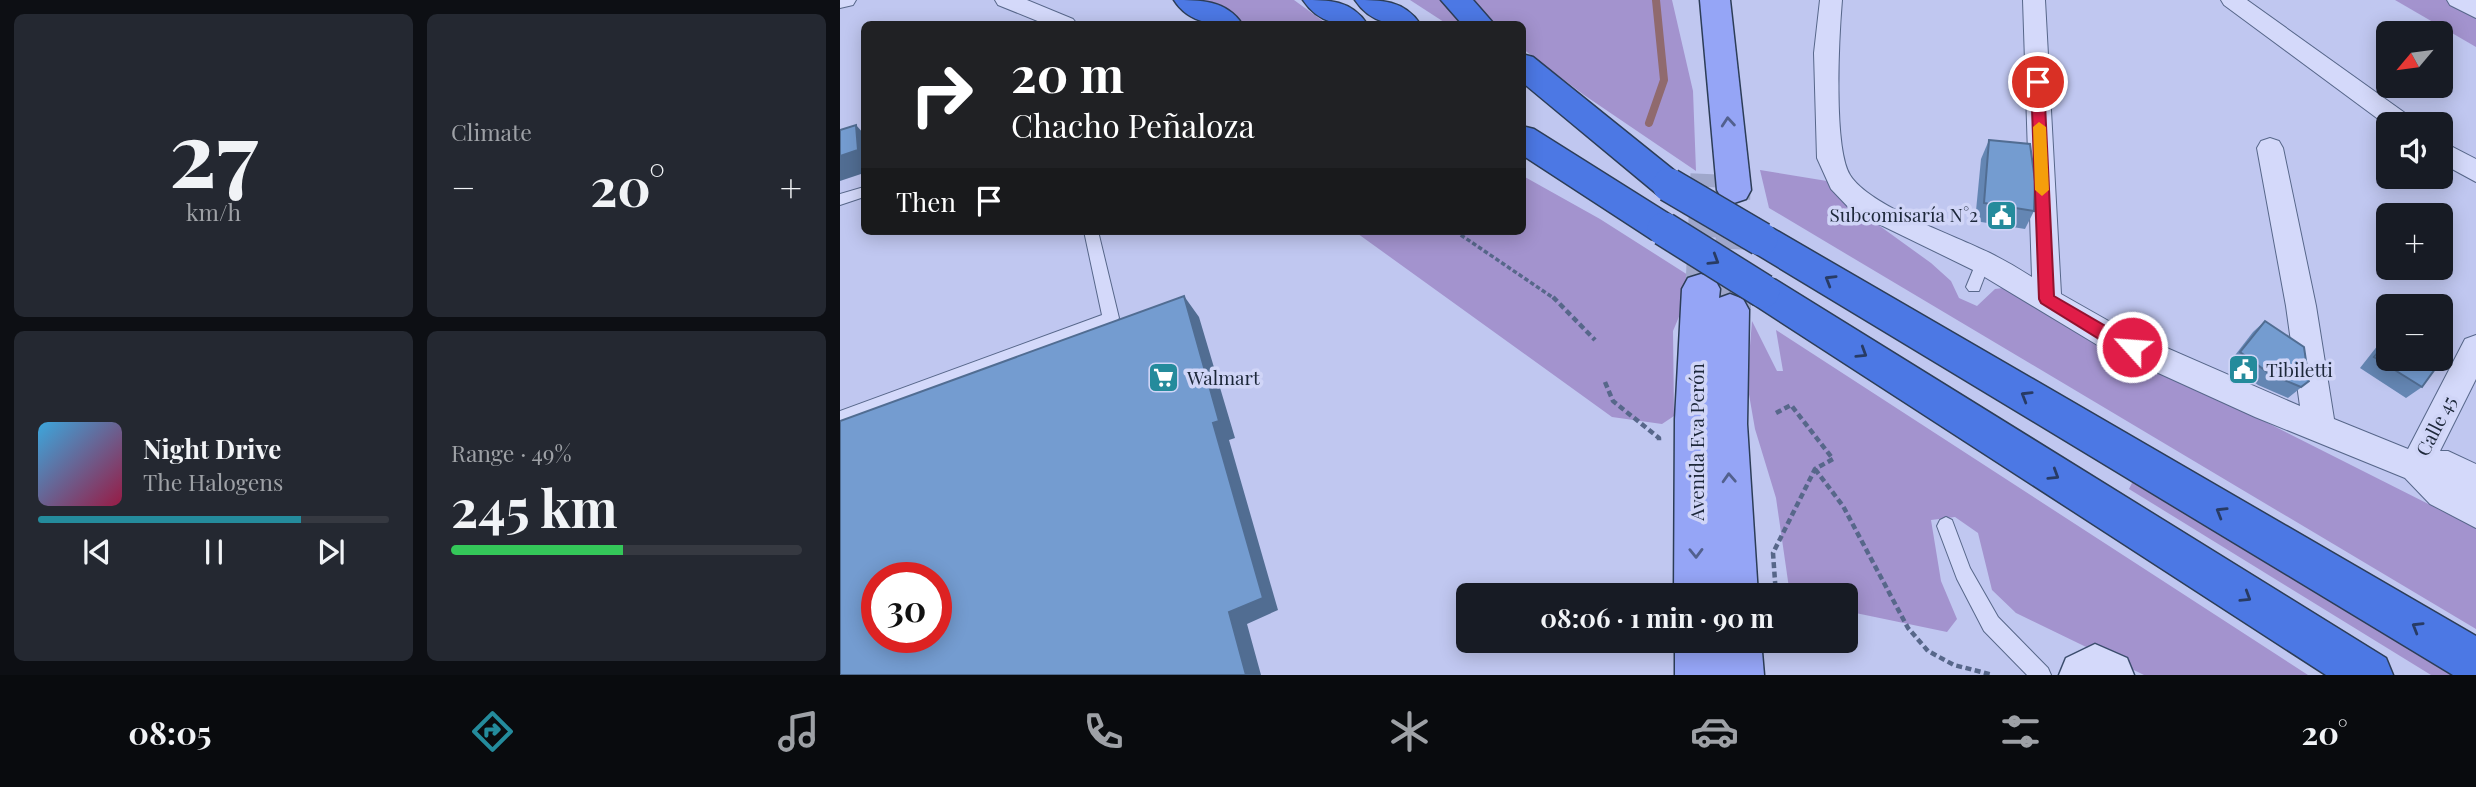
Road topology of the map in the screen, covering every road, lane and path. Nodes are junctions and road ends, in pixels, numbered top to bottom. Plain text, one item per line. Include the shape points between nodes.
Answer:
1 (1006, 0) edge
2 (1183, 0) edge
3 (1189, 0) edge
4 (1318, 0) edge
5 (1370, 0) edge
6 (1456, 0) edge
7 (1689, 0) edge
8 (1715, 0) edge
9 (1831, 0) edge
10 (2034, 0) edge
11 (2232, 0) edge
12 (2458, 0) edge
13 (2476, 10) edge
14 (1058, 21) edge
15 (1197, 21) edge
16 (1222, 21) edge
17 (1348, 21) edge
18 (1401, 21) edge
19 (1476, 21) edge
20 (1526, 68) edge
21 (1526, 102) edge
22 (2386, 112) edge
23 (1526, 141) edge
24 (2270, 148) dead end
25 (2453, 158) edge
26 (1526, 161) edge
27 (2476, 172) edge
28 (1707, 174) tunnel mouth
29 (1669, 186) junction
30 (1734, 190) tunnel mouth
31 (861, 193) edge
32 (840, 200) edge
33 (1664, 229) junction
34 (1092, 235) edge
35 (1461, 235) edge
36 (1731, 296) junction
37 (2047, 299) junction
38 (1595, 340) dead end
39 (2476, 348) edge
40 (1605, 383) dead end
41 (1776, 413) dead end
42 (840, 418) edge
43 (2319, 427) junction
44 (1660, 449) dead end
45 (2416, 467) junction
46 (1815, 469) junction
47 (2476, 481) edge
48 (2476, 512) edge
49 (1946, 526) dead end
50 (1697, 583) edge
51 (1734, 583) edge
52 (1775, 583) edge
53 (1698, 653) edge
54 (1739, 653) edge
55 (2476, 662) edge
56 (1699, 675) edge
57 (1740, 675) edge
58 (1993, 675) edge
59 (2041, 675) edge
60 (2083, 675) edge
61 (2110, 675) edge
62 (2369, 675) edge

1 - 14 street
2 - 15 highway
3 - 16 highway
4 - 17 highway
5 - 18 highway
6 - 19 highway
7 - 28 main road via 1703,92
30 -> 8 main road
9 - 37 street via 1826,53 1830,158 1840,182 1862,204 1978,274
10 - 37 street
11 - 22 street
12 - 13 street
20 - 29 highway
21 - 29 highway
23 - 33 highway
24 - 43 street
25 - 27 street
26 - 33 highway
55 -> 29 highway, bridge
31 - 32 lane
33 -> 36 highway, bridge
34 - 42 lane via 1111,318
35 - 38 path via 1549,293
36 -> 50 main road, Avenida Eva Perón via 1695,419
51 -> 36 main road, Avenida Eva Perón via 1727,424
36 -> 62 highway
37 - 43 street via 2110,337 2266,408
39 - 45 street, Calle 45
40 - 44 path via 1613,401 1659,438
41 - 46 path via 1791,405 1833,459
43 - 45 street
45 - 47 street via 2448,466
45 - 48 street via 2442,493
46 - 52 path via 1773,553
46 - 58 path via 1843,506 1908,628 1928,651 1954,665
49 - 59 lane via 1963,573 1992,624
53 - 56 main road
54 - 57 main road
60 - 61 street via 2095,668

